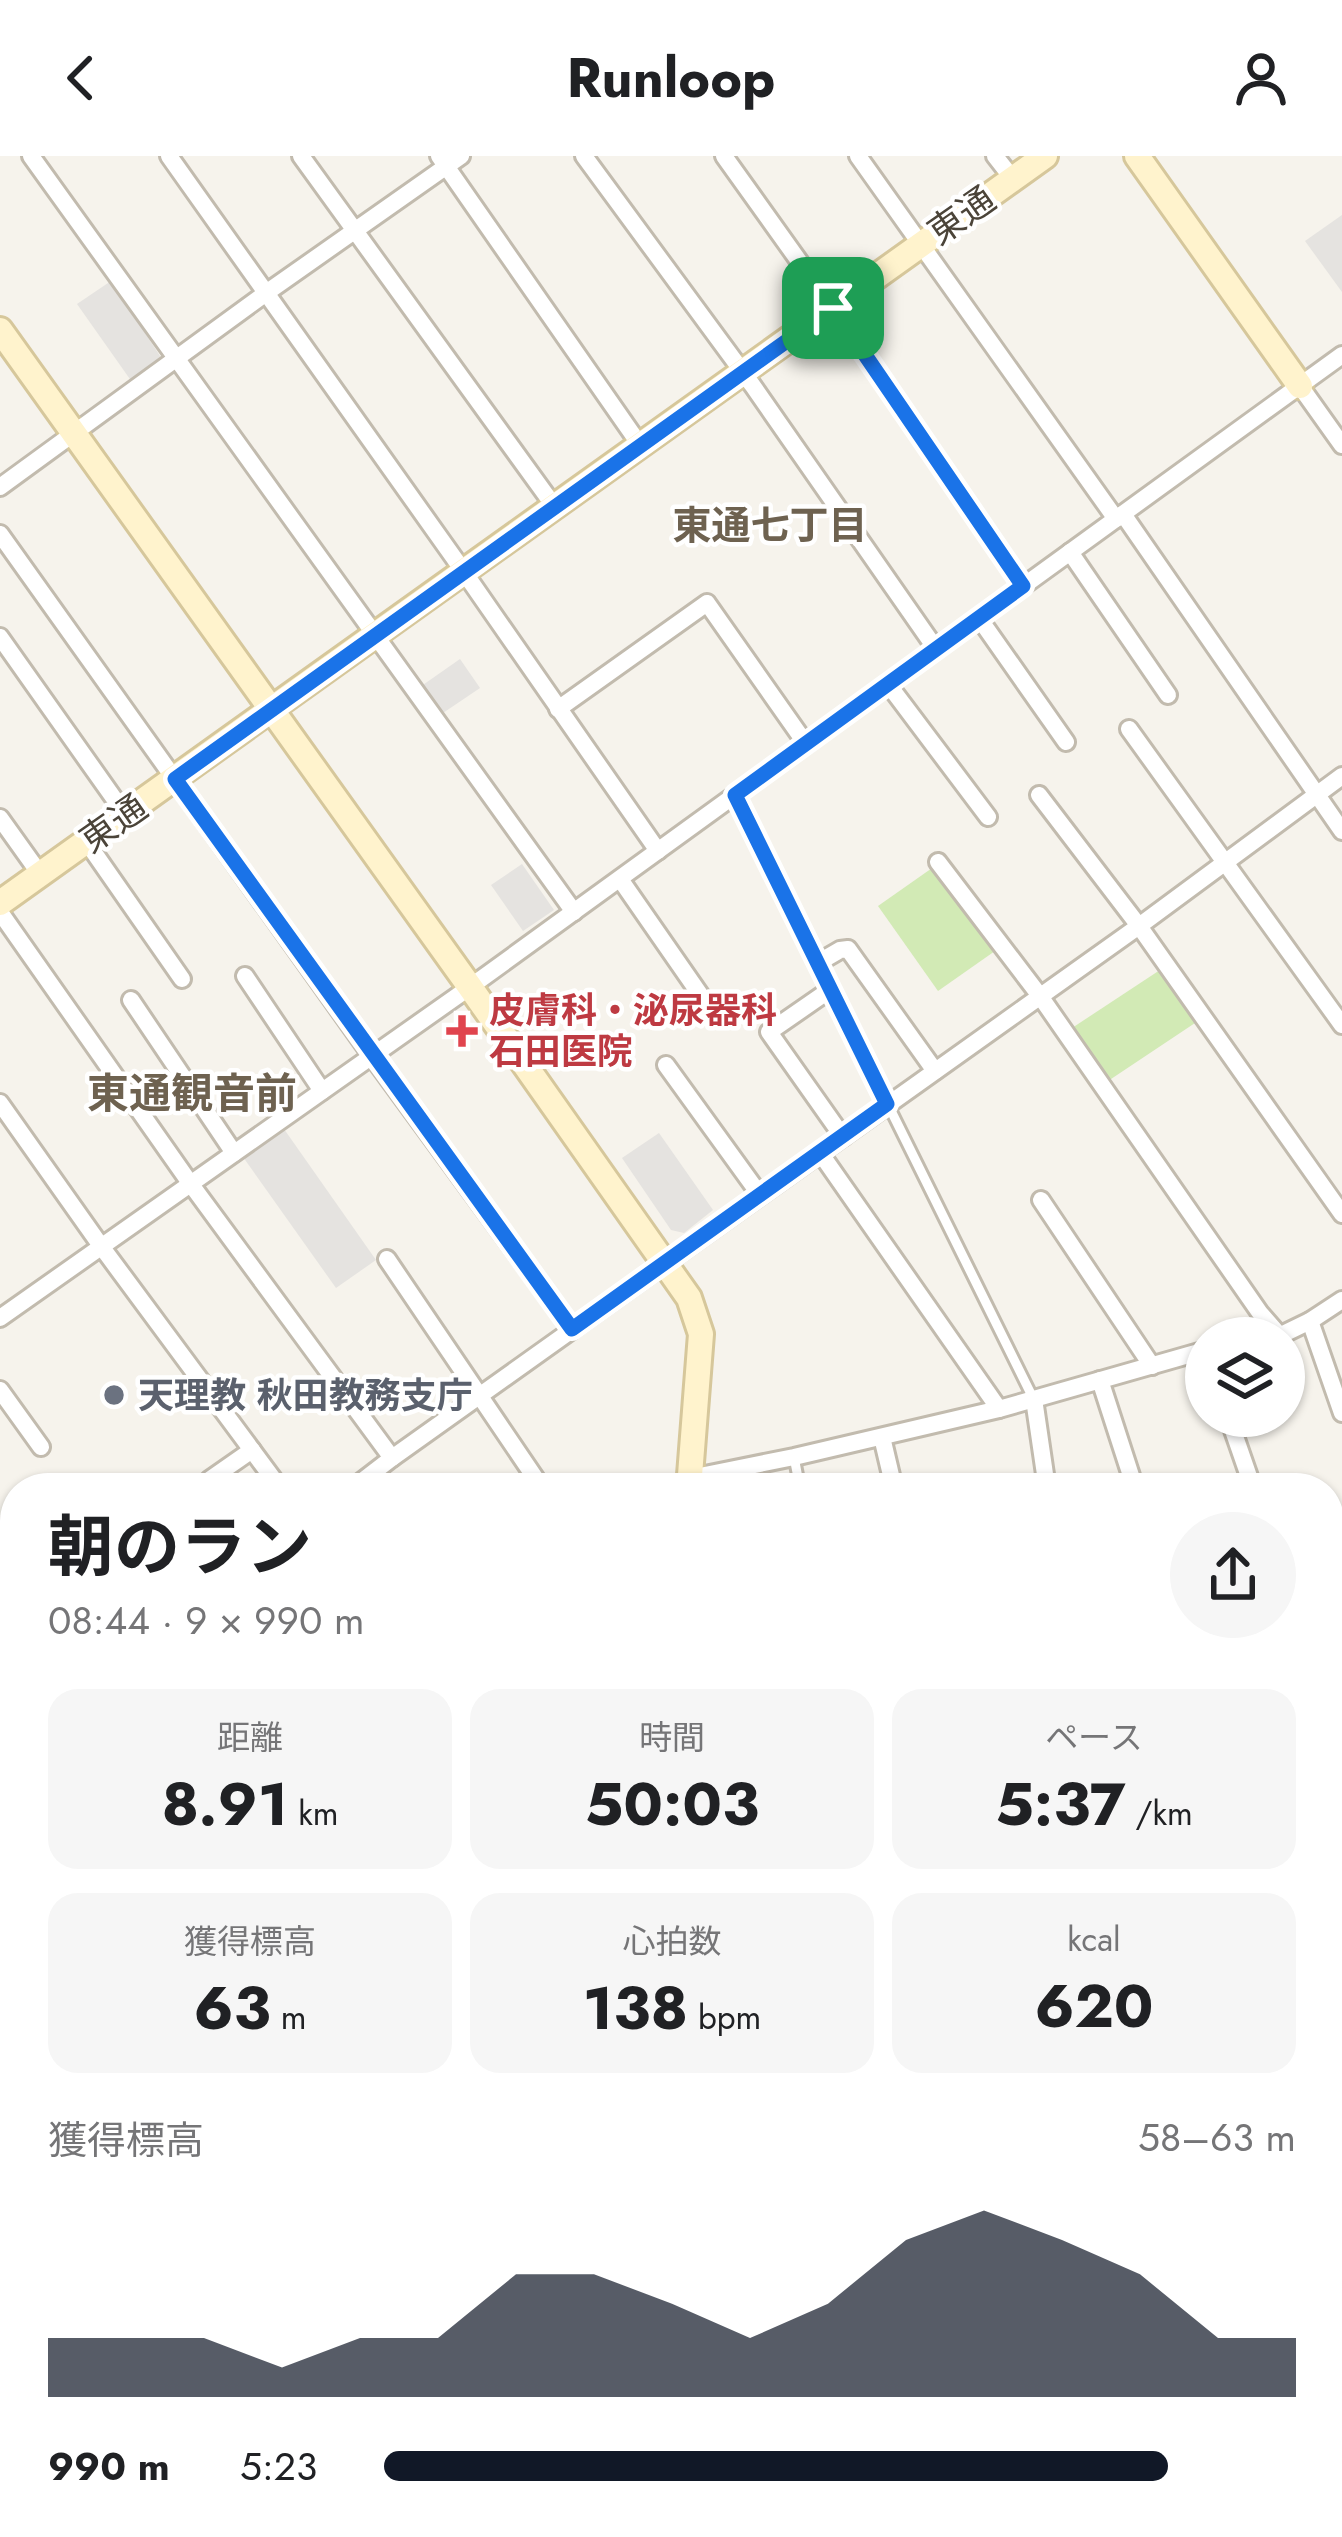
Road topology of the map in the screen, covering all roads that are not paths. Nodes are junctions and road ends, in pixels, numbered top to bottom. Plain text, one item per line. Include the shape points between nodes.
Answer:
1 (31, 156) edge
2 (169, 156) edge
3 (301, 156) edge
4 (584, 156) edge
5 (724, 156) edge
6 (858, 156) edge
7 (995, 156) edge
8 (1045, 156) edge
9 (1137, 156) edge
10 (449, 159) edge
11 (1013, 179) junction
12 (354, 231) junction
13 (921, 243) junction
14 (266, 293) junction
15 (833, 308) junction
16 (0, 330) edge
17 (1342, 355) edge
18 (176, 359) junction
19 (743, 372) junction
20 (1300, 386) junction
21 (74, 434) junction
22 (1342, 445) edge
23 (640, 446) junction
24 (0, 487) edge
25 (554, 506) junction
26 (1120, 516) junction
27 (0, 534) edge
28 (1070, 552) junction
29 (464, 572) junction
30 (1023, 586) junction
31 (979, 619) junction
32 (375, 635) junction
33 (0, 638) edge
34 (936, 649) junction
35 (888, 684) junction
36 (1168, 695) dead end
37 (269, 709) junction
38 (558, 709) junction
39 (1129, 729) dead end
40 (1066, 742) dead end
41 (806, 744) junction
42 (1342, 776) edge
43 (175, 779) junction
44 (735, 795) junction
45 (1039, 795) dead end
46 (1315, 795) junction
47 (125, 814) junction
48 (988, 817) dead end
49 (0, 818) edge
50 (1342, 831) edge
51 (86, 841) junction
52 (658, 851) junction
53 (938, 862) dead end
54 (1227, 862) junction
55 (40, 874) junction
56 (620, 879) junction
57 (0, 908) edge
58 (574, 912) junction
59 (1139, 926) junction
60 (828, 957) dead end
61 (245, 976) dead end
62 (182, 979) dead end
63 (470, 987) junction
64 (830, 988) junction
65 (1040, 996) junction
66 (131, 1000) dead end
67 (715, 1016) dead end
68 (1342, 1025) edge
69 (372, 1056) junction
70 (666, 1065) dead end
71 (935, 1071) junction
72 (322, 1091) junction
73 (0, 1102) edge
74 (887, 1104) junction
75 (843, 1137) junction
76 (234, 1153) junction
77 (821, 1154) junction
78 (190, 1184) junction
79 (760, 1195) junction
80 (1041, 1200) dead end
81 (1342, 1214) edge
82 (101, 1246) junction
83 (388, 1258) dead end
84 (666, 1262) junction
85 (1342, 1300) edge
86 (1263, 1317) edge
87 (0, 1318) edge
88 (1310, 1321) junction
89 (1305, 1324) edge
90 (572, 1329) junction
91 (1185, 1357) edge
92 (1152, 1366) junction
93 (1100, 1381) junction
94 (0, 1390) edge
95 (482, 1395) junction
96 (1034, 1400) junction
97 (999, 1409) junction
98 (1342, 1413) edge
99 (882, 1437) junction
100 (1235, 1437) edge
101 (41, 1447) dead end
102 (252, 1450) junction
103 (794, 1457) junction
104 (392, 1458) junction
105 (219, 1473) edge
106 (269, 1473) edge
107 (372, 1473) edge
108 (532, 1473) edge
109 (691, 1473) edge
110 (730, 1473) edge
111 (797, 1473) edge
112 (890, 1473) edge
113 (1045, 1473) edge
114 (1130, 1473) edge
115 (1248, 1473) edge

1 - 18 street
2 - 14 street
3 - 12 street
4 - 19 street
5 - 15 street
6 - 13 street
7 - 11 street
8 - 11 street, 東通
9 - 20 street
10 - 12 street
10 - 23 street
11 - 13 street, 東通
12 - 14 street
12 - 25 street
13 - 15 street, 東通
13 - 26 street
14 - 18 street
14 - 29 street
15 - 19 street, 東通
15 - 30 street
16 - 21 street
17 - 20 street
18 - 21 street
18 - 32 street
19 - 23 street, 東通
19 - 34 street
20 - 22 street
20 - 26 street
21 - 24 street
21 - 37 street
23 - 25 street, 東通
25 - 29 street, 東通
26 - 28 street
26 - 46 street
27 - 43 street
28 - 30 street
28 - 36 street
29 - 32 street, 東通
29 - 38 street
30 - 31 street
31 - 34 street
31 - 40 street
32 - 37 street, 東通
32 - 58 street
33 - 47 street
34 - 35 street
35 - 41 street
35 - 48 street
37 - 43 street, 東通
37 - 63 street
38 - 41 street via 707,603
38 - 52 street
39 - 54 street
41 - 44 street
42 - 46 street
43 - 47 street, 東通
43 - 69 street
44 - 52 street
44 - 64 lane
45 - 59 street
46 - 50 street
46 - 54 street
47 - 51 street, 東通
49 - 55 street
51 - 55 street, 東通
51 - 62 street
52 - 56 street
53 - 65 street
54 - 59 street
54 - 68 street
55 - 57 street, 東通
56 - 58 street
56 - 67 street
57 - 78 street
58 - 63 street
59 - 65 street
59 - 81 street
60 - 71 street via 848,949
61 - 72 street
63 - 69 street
63 - 84 street
64 - 74 lane
64 - 75 street via 770,1032
65 - 71 street
65 - 86 street
66 - 76 street
69 - 72 street
69 - 90 street
70 - 79 street
71 - 74 street
72 - 76 street
73 - 82 street
74 - 75 street
74 - 96 lane
75 - 77 street
76 - 78 street
77 - 79 street
77 - 97 street
78 - 82 street
78 - 104 street
79 - 84 street
80 - 92 street
82 - 87 street
82 - 102 street
83 - 95 street
84 - 90 street
84 - 109 street via 700,1334
85 - 88 street
88 - 89 street
88 - 98 street
90 - 95 street
91 - 92 street
92 - 93 street
93 - 96 street
93 - 114 street
94 - 101 street
95 - 104 street
95 - 108 street
96 - 97 street
96 - 113 street
97 - 99 street
99 - 103 street
99 - 112 street
100 - 115 street
102 - 105 street
102 - 106 street
103 - 110 street
103 - 111 lane
104 - 107 street

